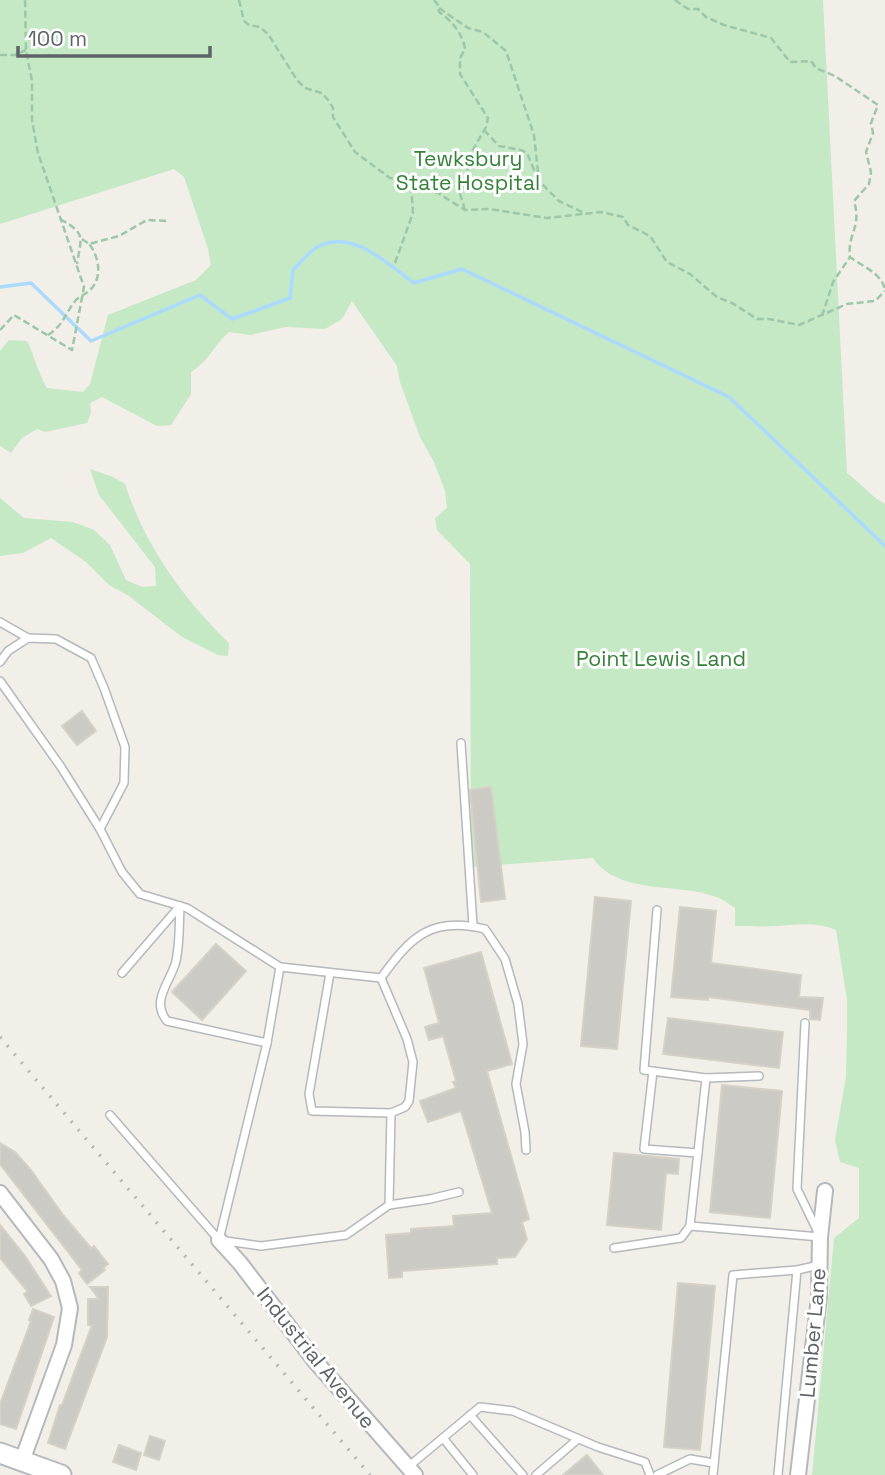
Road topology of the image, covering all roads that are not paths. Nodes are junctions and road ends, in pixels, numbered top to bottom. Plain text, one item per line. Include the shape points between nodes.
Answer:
1 (0, 622) edge
2 (28, 638) junction
3 (0, 662) edge
4 (0, 681) edge
5 (461, 743) dead end
6 (100, 829) junction
7 (180, 906) junction
8 (657, 910) dead end
9 (473, 926) junction
10 (280, 967) junction
11 (330, 972) junction
12 (122, 973) dead end
13 (381, 978) junction
14 (805, 1023) dead end
15 (267, 1043) junction
16 (653, 1071) junction
17 (760, 1076) dead end
18 (706, 1078) junction
19 (391, 1113) junction
20 (110, 1115) dead end
21 (526, 1150) dead end
22 (698, 1153) junction
23 (825, 1191) dead end
24 (459, 1192) dead end
25 (0, 1193) edge
26 (389, 1205) junction
27 (690, 1226) junction
28 (820, 1237) junction
29 (219, 1240) junction
30 (614, 1248) dead end
31 (820, 1265) junction
32 (797, 1270) junction
33 (470, 1415) junction
34 (443, 1438) junction
35 (578, 1439) junction
36 (0, 1453) edge
37 (22, 1461) junction
38 (714, 1464) junction
39 (411, 1471) edge
40 (61, 1475) edge
41 (473, 1475) edge
42 (523, 1475) edge
43 (536, 1475) edge
44 (650, 1475) edge
45 (657, 1475) edge
46 (713, 1475) edge
47 (778, 1475) edge
48 (799, 1475) edge

1 - 2 lane
2 - 3 lane
2 - 6 lane via 56,639 91,658 104,688 125,747 124,783
4 - 6 lane
5 - 9 lane
6 - 7 lane via 122,872 140,894
7 - 10 lane
7 - 12 lane
7 - 15 lane via 177,953 164,985 162,1014 167,1021
8 - 16 lane via 644,1070
9 - 13 lane via 462,923 428,929 400,951
9 - 21 lane via 485,929 505,959 518,1004 523,1044 516,1084
10 - 11 lane
10 - 15 lane
11 - 13 lane
11 - 19 lane via 309,1094 312,1111
13 - 19 lane via 413,1062 409,1101
14 - 28 lane via 797,1188
15 - 29 lane
16 - 18 lane
16 - 22 lane via 644,1149
17 - 18 lane
18 - 22 lane
19 - 26 lane
20 - 29 lane
22 - 27 lane
23 - 28 street, Lumber Lane
24 - 26 lane
25 - 37 street via 51,1259 70,1308 64,1345
26 - 29 lane via 346,1235 261,1246
27 - 28 lane
27 - 30 lane via 681,1238
28 - 31 street, Lumber Lane
29 - 39 street, Industrial Avenue via 315,1361
31 - 32 lane
31 - 48 street, Lumber Lane
32 - 38 lane via 733,1275
32 - 47 lane
33 - 34 lane
33 - 35 lane via 480,1407 513,1411
33 - 42 lane
34 - 39 lane
34 - 41 lane
35 - 43 lane
35 - 44 lane via 645,1462
36 - 37 main road
37 - 40 main road
38 - 45 lane via 690,1459
38 - 46 lane

